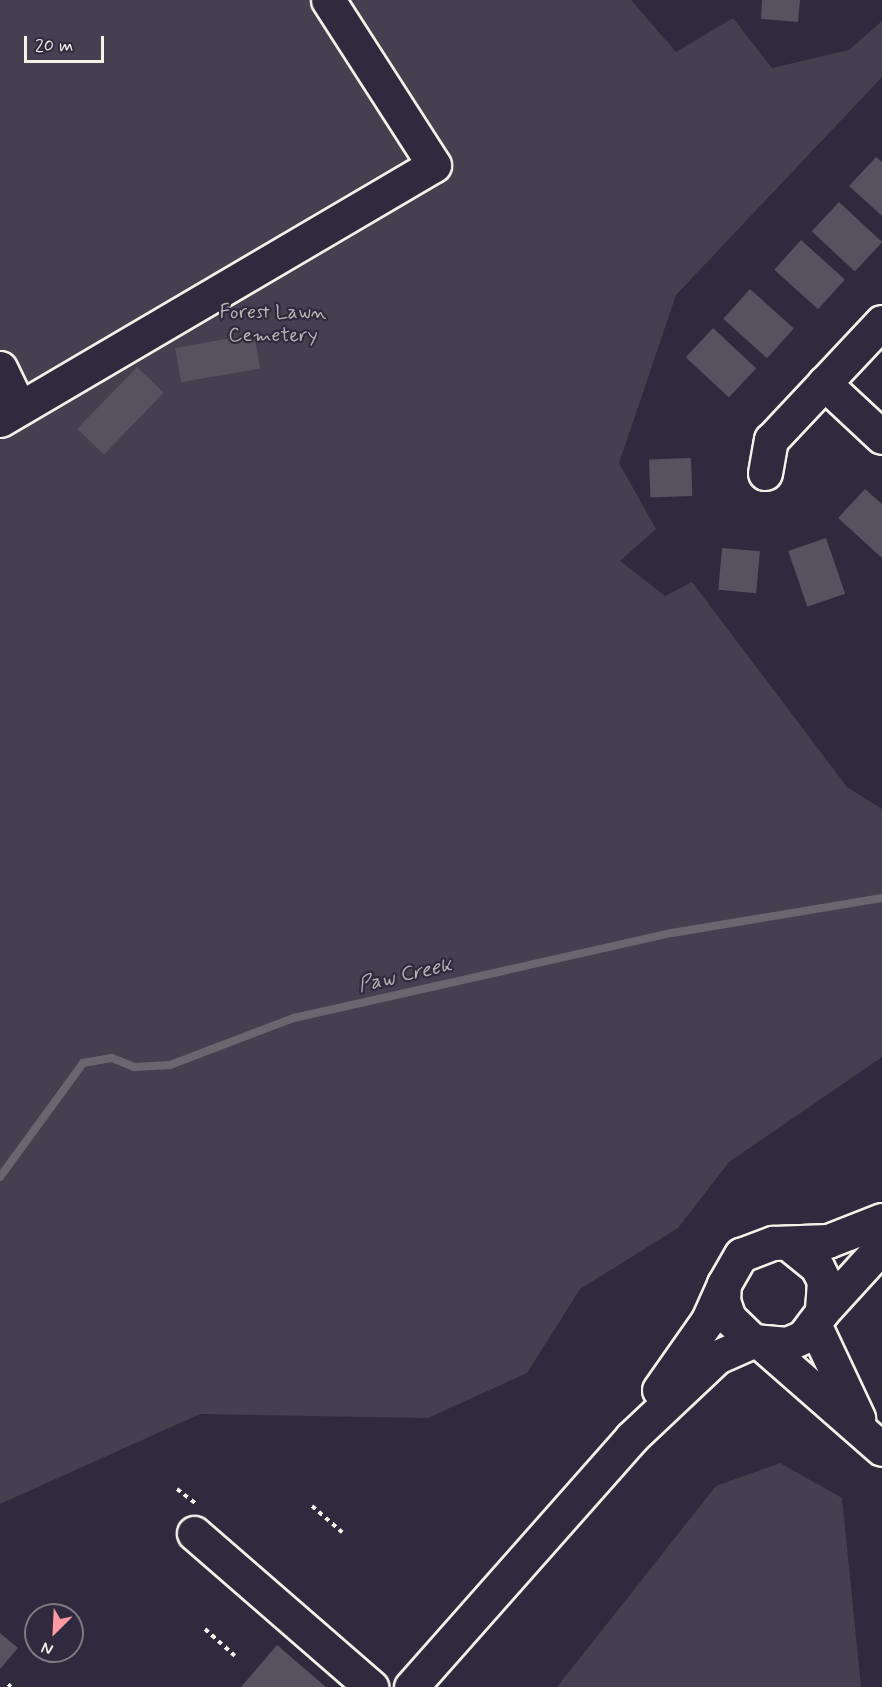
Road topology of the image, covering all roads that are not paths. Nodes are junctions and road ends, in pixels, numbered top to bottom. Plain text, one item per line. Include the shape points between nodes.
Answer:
1 (328, 0) edge
2 (882, 322) edge
3 (0, 368) edge
4 (824, 383) junction
5 (9, 412) edge
6 (882, 438) edge
7 (765, 473) dead end
8 (882, 1220) edge
9 (790, 1245) junction
10 (882, 1246) edge
11 (724, 1284) junction
12 (819, 1319) junction
13 (758, 1342) junction
14 (631, 1438) junction
15 (873, 1440) edge
16 (194, 1533) dead end
17 (371, 1687) edge
18 (411, 1687) edge

1 - 5 street via 434,165
2 - 4 street
3 - 5 street
4 - 6 street
4 - 7 street via 771,440
8 - 9 street via 828,1241
9 - 11 street via 756,1246 741,1255
9 - 12 street via 817,1267 824,1281
10 - 12 street
11 - 13 street via 729,1318
11 - 14 street via 708,1320 644,1409
12 - 13 street via 787,1344
12 - 15 street
13 - 14 street via 717,1357
13 - 15 street
14 - 18 street
16 - 17 street

